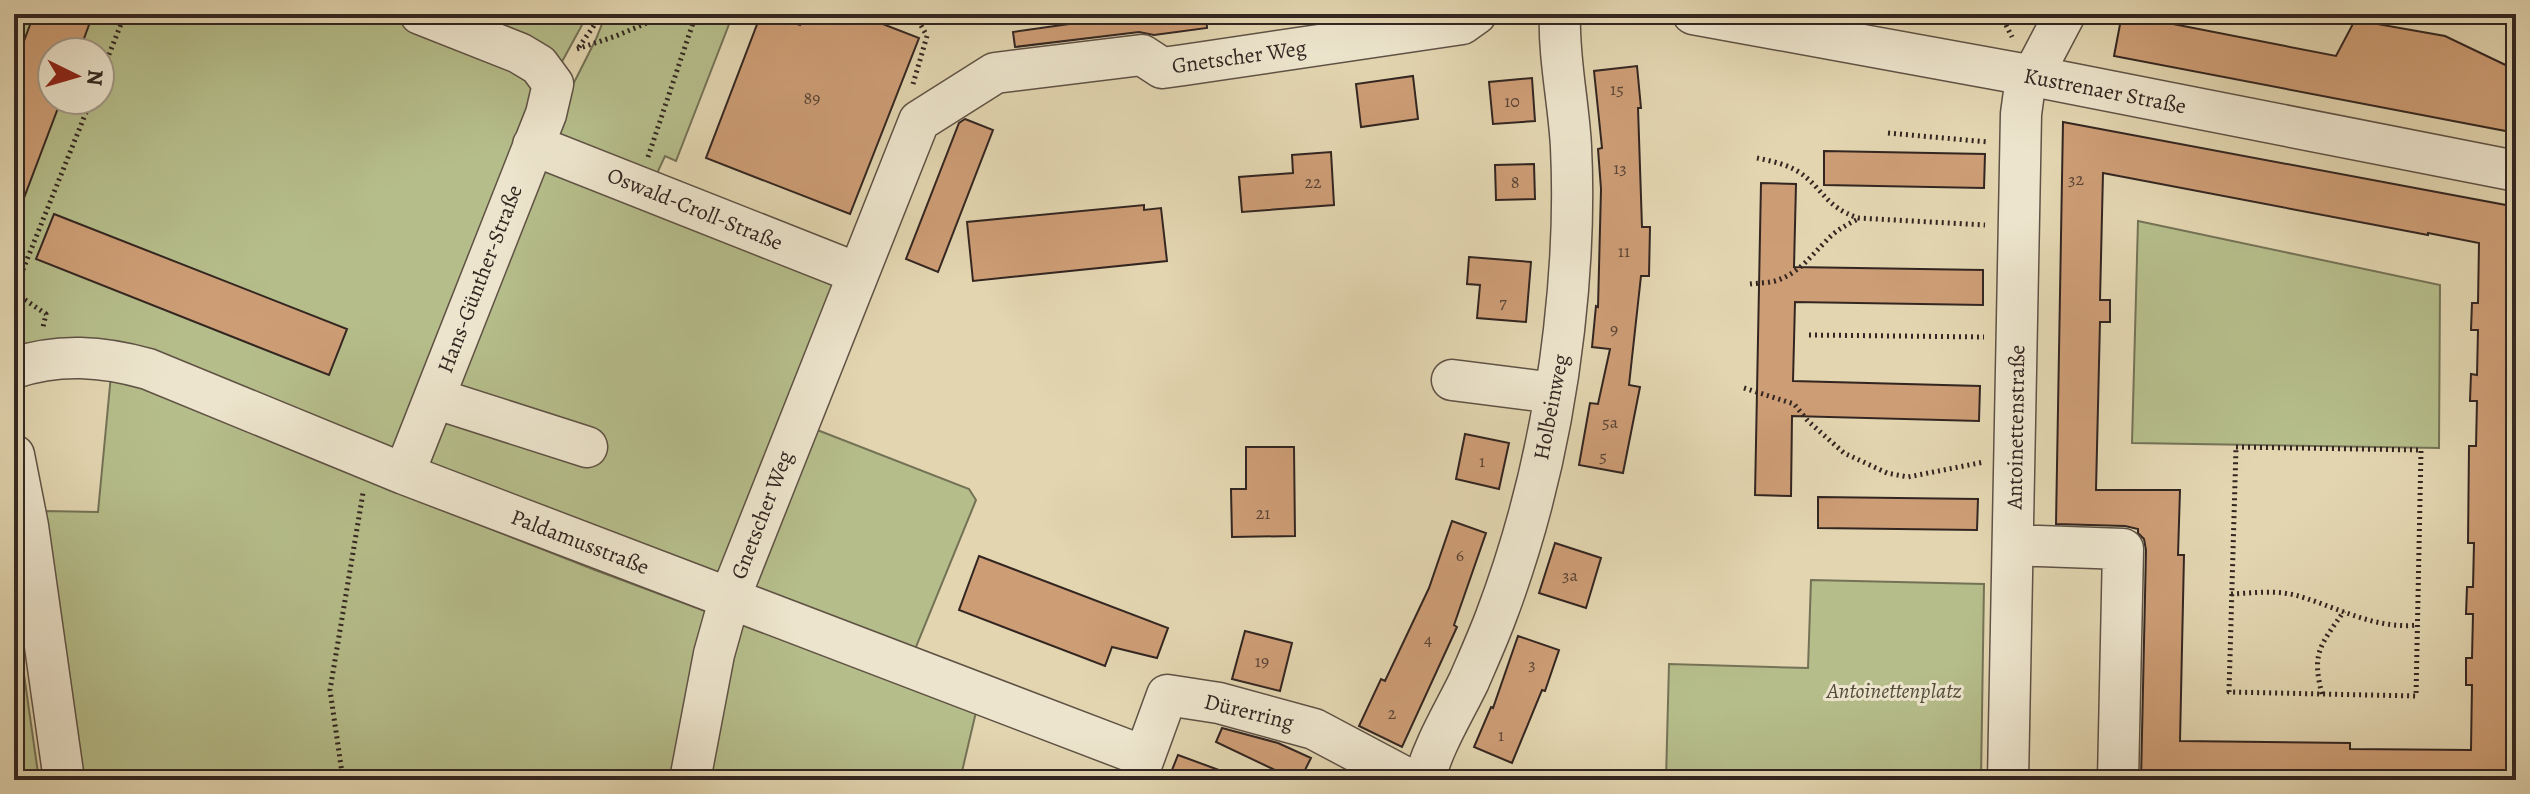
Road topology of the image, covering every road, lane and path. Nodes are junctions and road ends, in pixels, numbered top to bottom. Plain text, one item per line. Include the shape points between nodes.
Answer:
1 (125, 14) edge
2 (420, 14) edge
3 (598, 14) edge
4 (668, 14) edge
5 (696, 14) edge
6 (737, 14) edge
7 (1476, 14) edge
8 (1560, 14) edge
9 (1693, 14) edge
10 (2065, 14) edge
11 (915, 15) edge
12 (746, 18) dead end
13 (593, 27) dead end
14 (116, 37) edge
15 (577, 49) dead end
16 (2033, 76) junction
17 (85, 116) edge
18 (919, 121) junction
19 (1888, 133) dead end
20 (533, 145) junction
21 (2020, 148) junction
22 (1757, 158) dead end
23 (2516, 171) edge
24 (638, 185) junction
25 (1858, 218) junction
26 (2018, 227) junction
27 (857, 273) junction
28 (1750, 284) dead end
29 (14, 292) edge
30 (1809, 335) dead end
31 (2018, 338) junction
32 (24, 364) edge
33 (1452, 380) dead end
34 (1744, 388) dead end
35 (1555, 393) junction
36 (434, 398) junction
37 (587, 447) dead end
38 (14, 455) edge
39 (2016, 455) junction
40 (386, 467) junction
41 (2014, 545) junction
42 (2231, 594) junction
43 (730, 597) junction
44 (2344, 611) junction
45 (2418, 625) junction
46 (2322, 694) junction
47 (1139, 768) edge
48 (64, 780) edge
49 (343, 780) edge
50 (690, 780) edge
51 (1410, 780) edge
52 (1424, 780) edge
53 (2008, 780) edge
54 (2118, 780) edge

1 - 14 path
2 - 20 street, Hans-Günther-Straße via 539,65 553,84
3 - 13 path
4 - 15 path
5 - 24 path
6 - 12 path
7 - 18 street, Gnetscher Weg via 1462,24 1173,67 1162,68 1142,55 995,73
8 - 35 street, Holbeinweg via 1572,213
9 - 16 street, Kustrenaer Straße
10 - 16 street, Antoinettenstraße
11 - 18 path via 927,36 910,100
16 - 21 street, Antoinettenstraße via 2024,92
16 - 23 street, Kustrenaer Straße
17 - 29 path
18 - 27 street, Gnetscher Weg
19 - 21 path
20 - 24 street, Oswald-Croll-Straße
20 - 36 street, Hans-Günther-Straße
21 - 26 street, Antoinettenstraße
22 - 25 path via 1800,173 1841,212
24 - 27 street, Oswald-Croll-Straße
25 - 26 path
25 - 28 path via 1795,272 1774,282
26 - 31 street, Antoinettenstraße
27 - 43 street, Gnetscher Weg
29 - 32 path via 46,314
30 - 31 path
31 - 39 street, Antoinettenstraße
32 - 40 street, Paldamusstraße via 57,357 97,358 148,369
33 - 35 street
34 - 39 path via 1794,404 1844,453 1887,473 1908,477
35 - 52 street, Holbeinweg via 1519,549
36 - 37 street
36 - 40 street, Hans-Günther-Straße
38 - 48 street
39 - 41 street, Antoinettenstraße
40 - 43 street, Paldamusstraße
40 - 49 path via 330,690
41 - 53 street, Antoinettenstraße
41 - 54 street via 2123,549
42 - 44 path via 2272,591
42 - 45 path via 2236,447 2421,450
42 - 46 path via 2229,692
43 - 47 street, Paldamusstraße
43 - 50 street, Gnetscher Weg
44 - 45 path via 2389,626
44 - 46 path via 2318,652
45 - 46 path via 2416,696
47 - 51 street, Dürerring via 1167,695 1314,729

